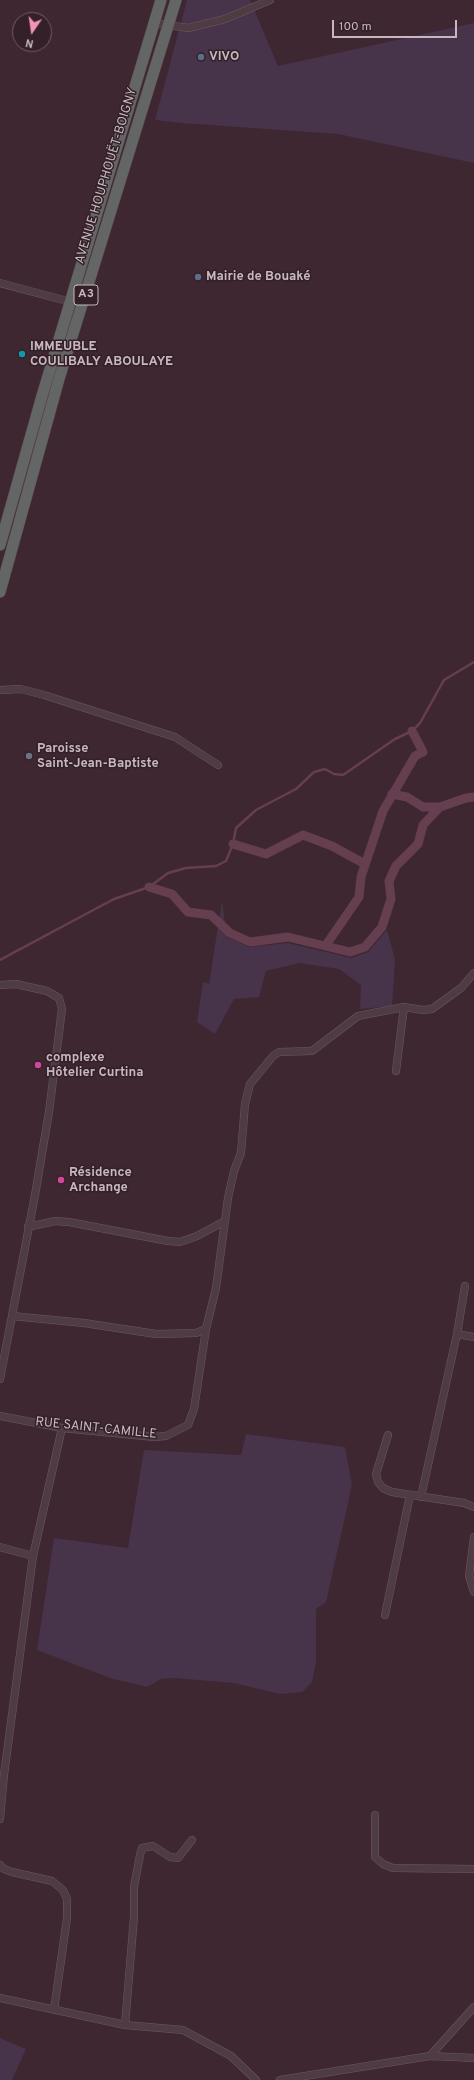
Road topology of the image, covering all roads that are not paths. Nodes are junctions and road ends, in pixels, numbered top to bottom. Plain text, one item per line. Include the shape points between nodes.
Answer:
1 (161, 0) edge
2 (176, 0) edge
3 (270, 0) edge
4 (154, 23) junction
5 (167, 26) junction
6 (0, 283) edge
7 (71, 302) junction
8 (0, 544) edge
9 (0, 592) edge
10 (0, 690) edge
11 (218, 765) dead end
12 (474, 973) edge
13 (0, 985) edge
14 (404, 1008) junction
15 (396, 1071) dead end
16 (225, 1221) junction
17 (28, 1227) junction
18 (465, 1286) dead end
19 (12, 1316) junction
20 (206, 1330) junction
21 (457, 1334) junction
22 (474, 1337) edge
23 (0, 1379) edge
24 (0, 1416) edge
25 (62, 1428) junction
26 (388, 1435) dead end
27 (410, 1495) junction
28 (421, 1497) junction
29 (474, 1507) edge
30 (474, 1537) edge
31 (0, 1547) edge
32 (33, 1556) junction
33 (474, 1592) edge
34 (385, 1615) dead end
35 (375, 1815) dead end
36 (0, 1819) edge
37 (192, 1840) dead end
38 (0, 1865) edge
39 (474, 1869) edge
40 (0, 1998) edge
41 (474, 2007) edge
42 (54, 2010) junction
43 (125, 2025) junction
44 (430, 2056) junction
45 (474, 2058) edge
46 (256, 2080) edge
47 (280, 2080) edge

1 - 4 highway, AVENUE HOUPHOUËT-BOIGNY / A3
2 - 5 highway, AVENUE HOUPHOUËT-BOIGNY / A3
3 - 5 street via 225,19 188,28
4 - 5 street
4 - 7 highway, AVENUE HOUPHOUËT-BOIGNY / A3
5 - 9 highway, AVENUE HOUPHOUËT-BOIGNY / A3 via 59,379
6 - 7 street
7 - 8 highway, AVENUE HOUPHOUËT-BOIGNY / A3
10 - 11 street via 21,688 44,694 176,738
12 - 14 street via 461,988 432,1009
13 - 17 street via 16,984 47,991 59,998 62,1009 49,1112
14 - 15 street
14 - 16 street via 358,1016 312,1051 286,1050 273,1056 250,1084 247,1092 241,1153 234,1170
16 - 17 street via 180,1242 55,1221
16 - 20 street via 216,1288
17 - 19 street
18 - 21 street
19 - 20 street via 156,1334 196,1333
19 - 23 street
20 - 25 street, RUE SAINT-CAMILLE via 194,1409 188,1425 166,1436 154,1437
21 - 22 street
21 - 28 street
24 - 25 street, RUE SAINT-CAMILLE
25 - 32 street
26 - 27 street via 376,1469 378,1482 392,1492
27 - 28 street
27 - 34 street
28 - 29 street via 464,1503
30 - 33 street via 469,1576
31 - 32 street
32 - 36 street
35 - 39 street via 375,1856 383,1864 393,1868
37 - 43 street via 178,1858 170,1857 153,1846 142,1848 134,1888
38 - 42 street via 12,1872 52,1881 63,1890 68,1899
40 - 42 street
41 - 44 street
42 - 43 street
43 - 46 street via 184,2030 231,2056
44 - 45 street
44 - 47 street

